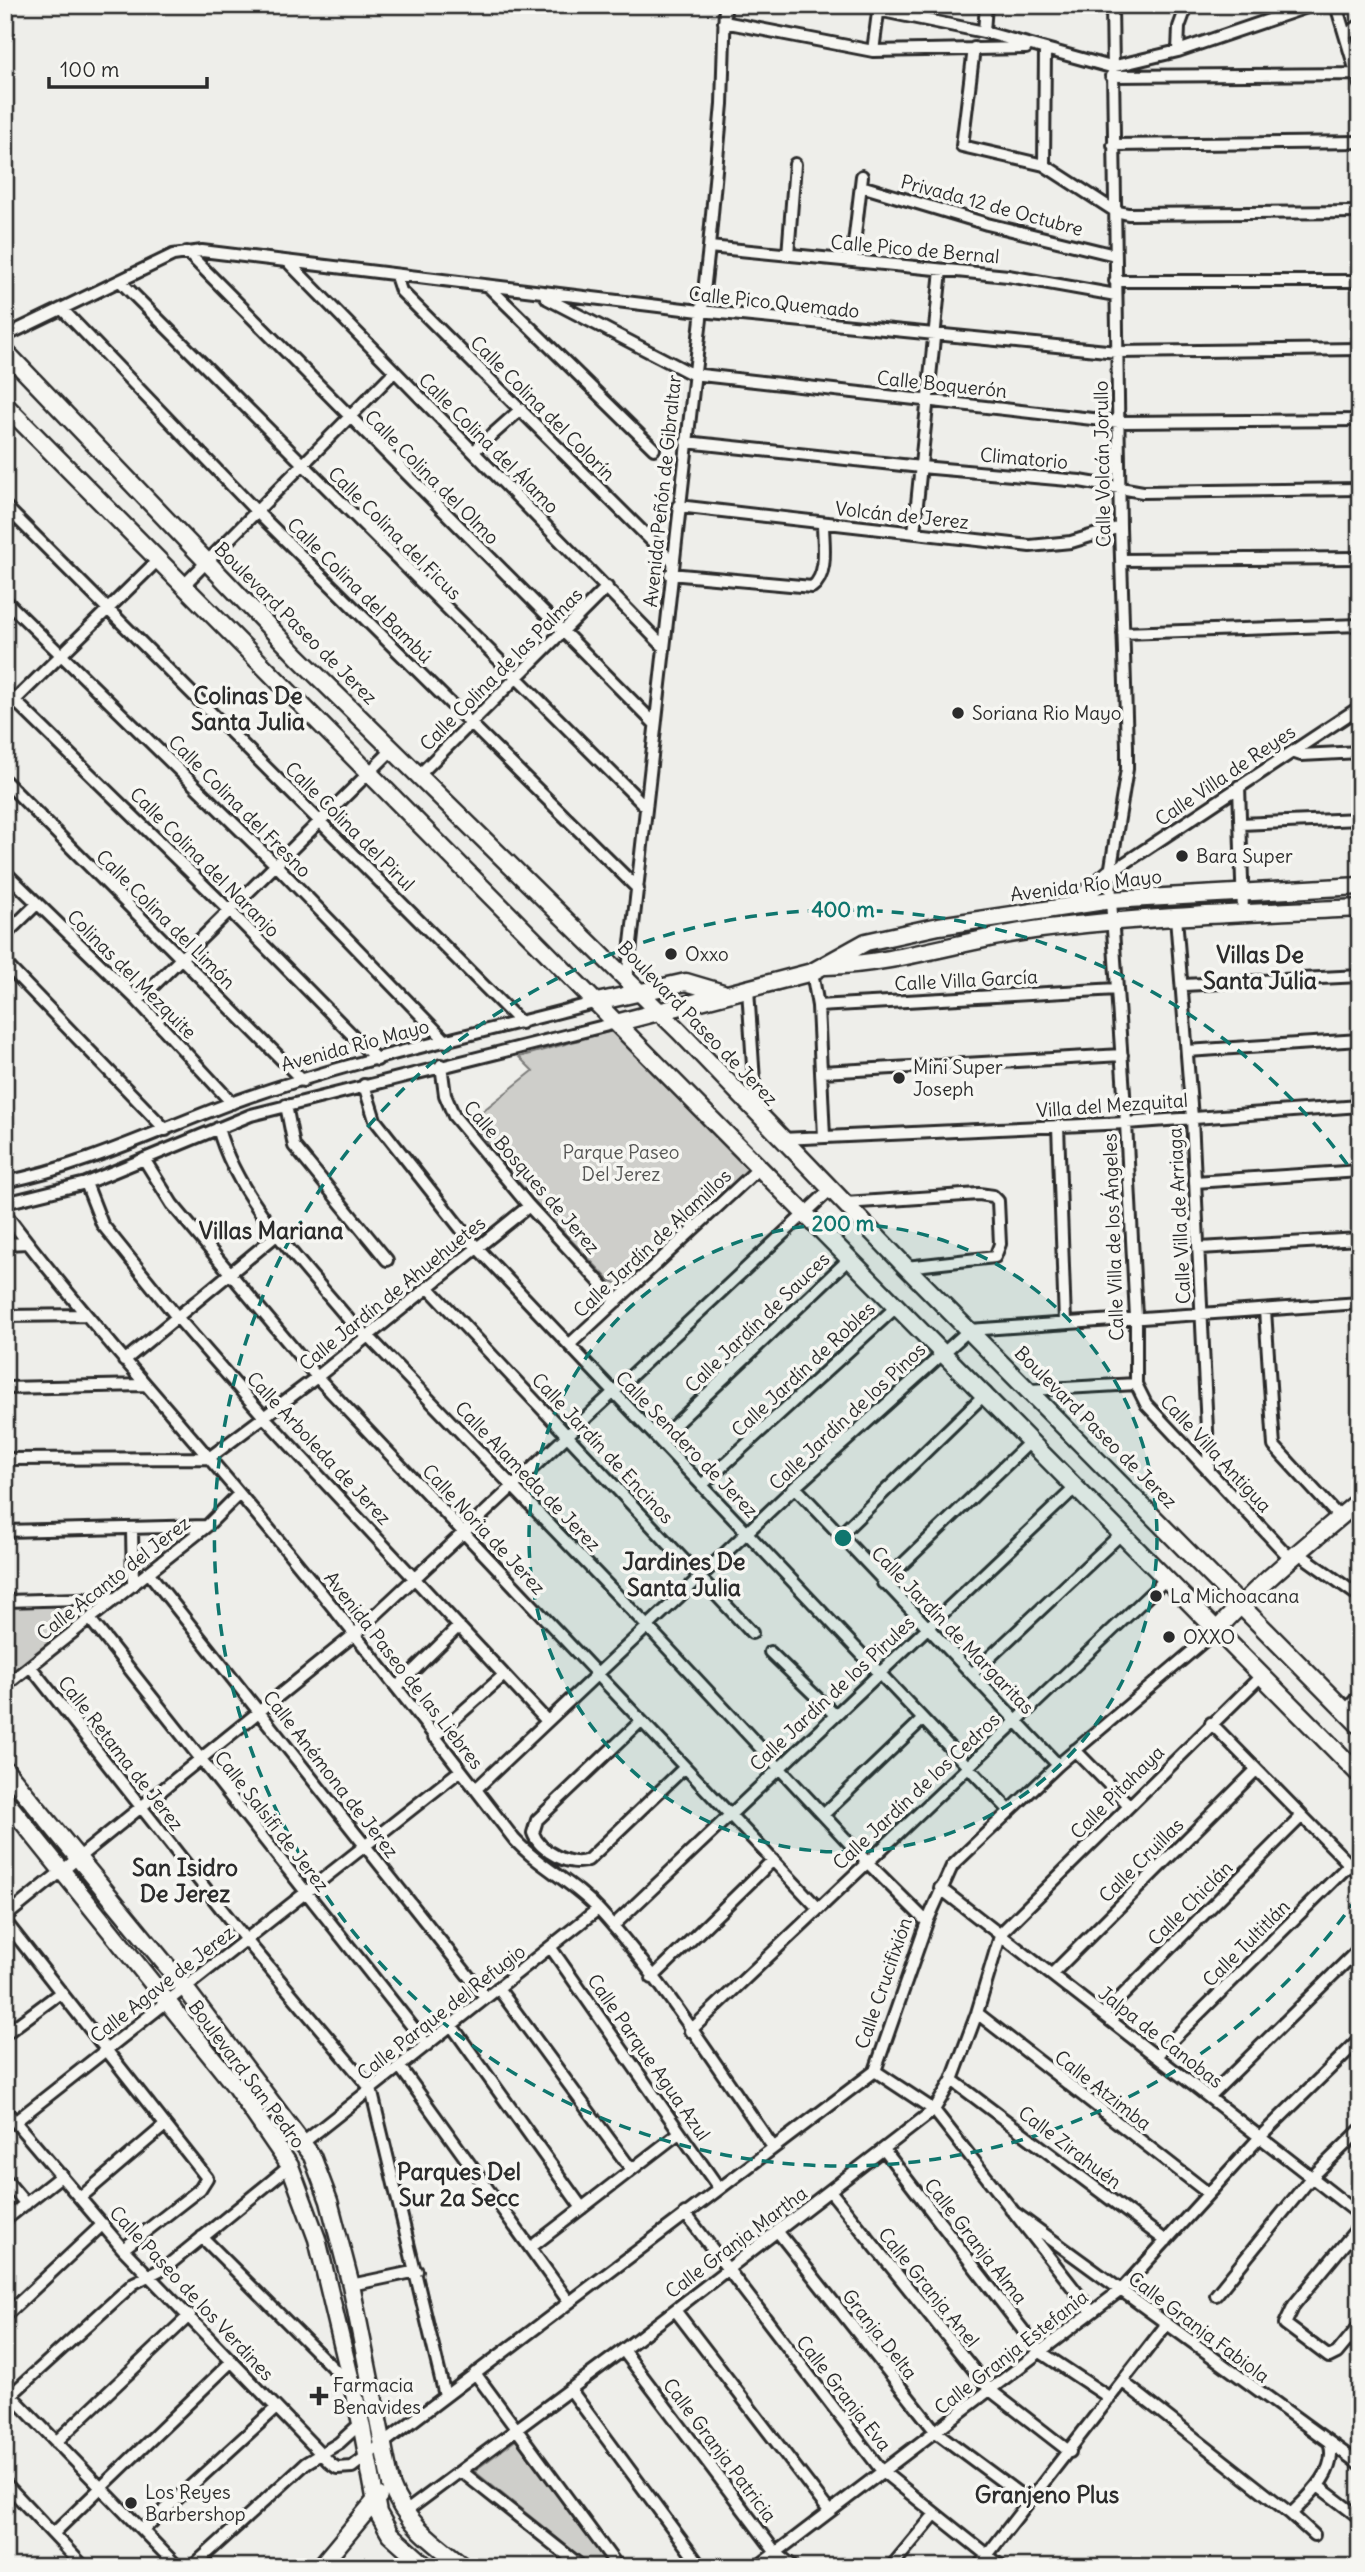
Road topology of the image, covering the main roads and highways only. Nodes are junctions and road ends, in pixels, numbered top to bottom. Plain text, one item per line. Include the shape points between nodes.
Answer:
1 (5, 351) edge
2 (5, 405) edge
3 (1110, 873) road end
4 (1360, 886) edge
5 (1072, 906) junction
6 (1360, 908) edge
7 (819, 969) junction
8 (640, 992) junction
9 (723, 993) junction
10 (597, 1002) junction
11 (660, 1013) junction
12 (616, 1023) junction
13 (1358, 1505) edge
14 (1241, 1602) junction
15 (1216, 1631) junction
16 (1360, 1726) edge
17 (5, 1769) edge
18 (1360, 1775) edge
19 (5, 1800) edge
20 (391, 2485) junction
21 (374, 2500) junction
22 (415, 2563) edge
23 (320, 2567) edge
24 (465, 2567) edge

1 - 8 main road, Boulevard Paseo de Jerez via 392,750
2 - 10 main road
3 - 5 main road
4 - 5 main road, Avenida Río Mayo
5 - 7 main road, Avenida Río Mayo via 894,935 851,949
6 - 7 main road, Avenida Río Mayo via 1243,912 1038,929
7 - 9 main road, Avenida Río Mayo
8 - 9 main road, Avenida Río Mayo via 686,982
8 - 10 main road, Avenida Río Mayo
8 - 11 main road, Boulevard Paseo de Jerez
9 - 11 main road, Avenida Río Mayo
10 - 12 main road
11 - 12 main road, Avenida Río Mayo
11 - 14 main road, Boulevard Paseo de Jerez
12 - 15 main road
13 - 14 main road, Calle Crucifixión
14 - 15 main road, Calle Crucifixión
14 - 16 main road, Boulevard Paseo de Jerez
15 - 18 main road
17 - 20 main road, Boulevard San Pedro via 304,2142 329,2201 351,2285
19 - 21 main road, Boulevard San Pedro via 235,2086 290,2166 317,2239 361,2423
20 - 21 main road
20 - 24 main road via 404,2513
21 - 22 main road, Boulevard San Pedro via 390,2534
21 - 23 main road

